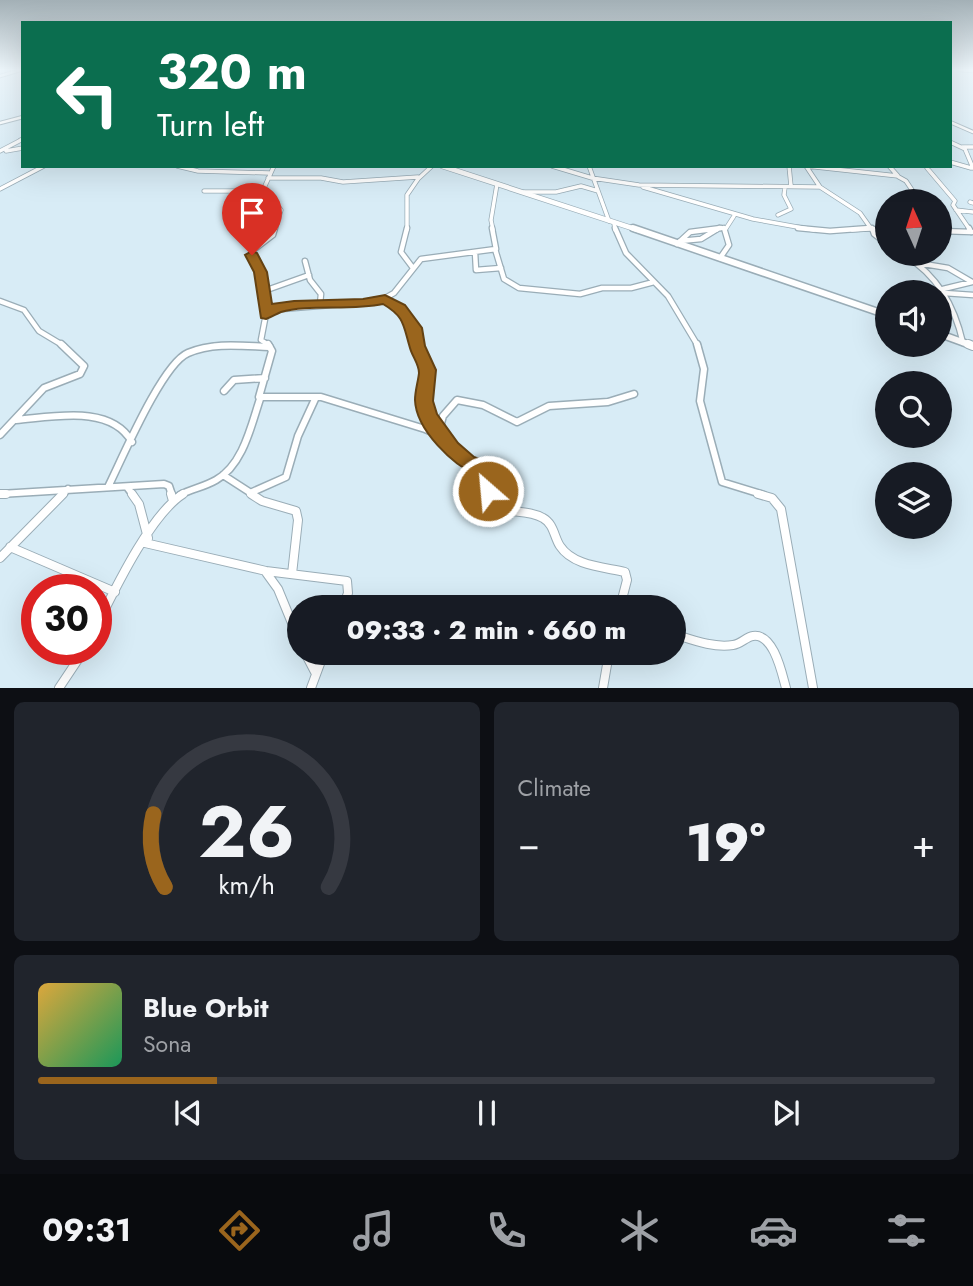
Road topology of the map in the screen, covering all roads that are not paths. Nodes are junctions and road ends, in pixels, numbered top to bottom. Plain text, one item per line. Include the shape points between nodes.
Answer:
1 (21, 117) edge
2 (0, 122) edge
3 (958, 122) dead end
4 (952, 123) edge
5 (964, 126) junction
6 (973, 132) edge
7 (21, 140) edge
8 (952, 143) edge
9 (962, 146) junction
10 (21, 148) edge
11 (973, 148) edge
12 (1, 151) edge
13 (952, 163) edge
14 (40, 168) edge
15 (185, 168) edge
16 (273, 168) edge
17 (429, 168) edge
18 (448, 168) edge
19 (557, 168) edge
20 (590, 168) edge
21 (789, 168) edge
22 (807, 168) edge
23 (824, 168) edge
24 (891, 168) edge
25 (927, 168) edge
26 (973, 168) edge
27 (269, 175) junction
28 (897, 176) junction
29 (418, 177) junction
30 (592, 178) junction
31 (497, 184) junction
32 (629, 184) junction
33 (1, 187) edge
34 (788, 187) junction
35 (820, 187) junction
36 (912, 189) edge
37 (204, 191) dead end
38 (266, 191) junction
39 (598, 191) junction
40 (524, 192) junction
41 (956, 209) junction
42 (973, 212) edge
43 (778, 215) dead end
44 (734, 216) junction
45 (612, 222) junction
46 (721, 228) junction
47 (872, 228) junction
48 (952, 231) edge
49 (972, 232) edge
50 (875, 235) edge
51 (679, 242) junction
52 (495, 249) junction
53 (475, 251) junction
54 (720, 258) junction
55 (305, 261) dead end
56 (921, 266) edge
57 (936, 266) edge
58 (413, 268) junction
59 (501, 268) junction
60 (309, 275) junction
61 (934, 280) edge
62 (654, 282) junction
63 (952, 288) edge
64 (264, 291) junction
65 (952, 292) edge
66 (973, 295) edge
67 (385, 299) junction
68 (0, 300) edge
69 (320, 304) junction
70 (952, 309) edge
71 (875, 311) edge
72 (266, 314) junction
73 (952, 338) edge
74 (963, 342) junction
75 (973, 345) edge
76 (272, 348) junction
77 (265, 378) junction
78 (225, 391) dead end
79 (634, 394) dead end
80 (316, 397) junction
81 (260, 399) junction
82 (15, 420) junction
83 (439, 432) junction
84 (0, 435) edge
85 (132, 442) junction
86 (223, 475) junction
87 (127, 486) junction
88 (108, 487) junction
89 (68, 489) junction
90 (0, 494) edge
91 (250, 494) junction
92 (173, 501) junction
93 (147, 541) junction
94 (10, 547) junction
95 (0, 558) edge
96 (265, 571) junction
97 (292, 575) junction
98 (115, 592) junction
99 (347, 595) edge
100 (623, 595) edge
101 (112, 598) edge
102 (287, 611) edge
103 (686, 638) edge
104 (74, 665) edge
105 (311, 665) edge
106 (319, 665) edge
107 (606, 665) edge
108 (316, 674) junction
109 (59, 688) edge
110 (311, 688) edge
111 (603, 688) edge
112 (786, 688) edge
113 (813, 688) edge

1 - 2 street
3 - 5 street
4 - 5 street
5 - 6 street
7 - 12 street
8 - 9 street
9 - 11 street
9 - 26 street
10 - 12 street
13 - 26 street
14 - 33 street
15 - 27 street
16 - 27 street
17 - 29 street
18 - 31 street
19 - 30 street
20 - 30 street
21 - 34 street
22 - 35 street
23 - 28 street
24 - 28 street
25 - 41 street via 951,194
27 - 29 street via 343,181
27 - 38 street
28 - 36 street
29 - 58 street via 405,203 408,227 400,250
30 - 32 street
30 - 39 street
31 - 40 street
31 - 52 street via 491,220
32 - 34 street
32 - 44 street
34 - 35 street
34 - 43 street via 784,195 791,209
35 - 47 street via 860,213
37 - 38 street
38 - 64 street via 281,211 274,235 252,251
39 - 40 street via 581,186
39 - 45 street
40 - 45 street
41 - 42 street
41 - 49 street
44 - 46 street
44 - 47 street via 822,231
45 - 51 street
45 - 62 street via 629,258
46 - 51 street
46 - 51 street via 690,232
46 - 54 street via 729,244
47 - 50 street
48 - 49 street
51 - 54 street
52 - 53 street
52 - 59 street
53 - 58 street via 431,256 418,260
53 - 59 street via 476,270
54 - 71 street
55 - 60 street
56 - 61 street
57 - 63 street via 972,282
58 - 67 street
59 - 62 street via 506,282 525,289 580,294
60 - 64 street
60 - 69 street via 321,294
62 - 113 street via 677,308 704,365 700,401 722,482 772,498 781,509
64 - 72 street
65 - 66 street
67 - 69 street
67 - 83 street via 400,308 415,328 427,370 425,410
68 - 82 street via 24,310 39,331 66,347 84,366 75,377 44,388
69 - 72 street via 276,308
70 - 74 street
72 - 76 street via 261,340
73 - 74 street
74 - 75 street
76 - 77 street
76 - 85 street via 217,345 178,359 164,377
77 - 78 street via 234,380
77 - 81 street
79 - 83 street via 608,402 549,406 517,422 483,405 457,400 443,416
80 - 81 street
80 - 83 street
80 - 91 street via 286,477
81 - 86 street via 244,443
82 - 84 street
82 - 85 street via 105,420 124,428
83 - 100 street via 467,462 488,471 490,506 543,518 574,559 625,572
85 - 88 street
86 - 91 street
86 - 92 street via 188,489
87 - 88 street
87 - 92 street via 164,484
87 - 93 street via 139,504
88 - 89 street
89 - 90 street
89 - 94 street
91 - 97 street via 296,512
92 - 93 street
93 - 96 street
93 - 98 street
94 - 95 street
94 - 98 street
96 - 97 street
96 - 102 street
97 - 99 street via 347,581
98 - 101 street
103 - 112 street via 731,646 760,637 770,645
104 - 109 street
105 - 108 street
106 - 108 street
107 - 111 street
108 - 110 street

